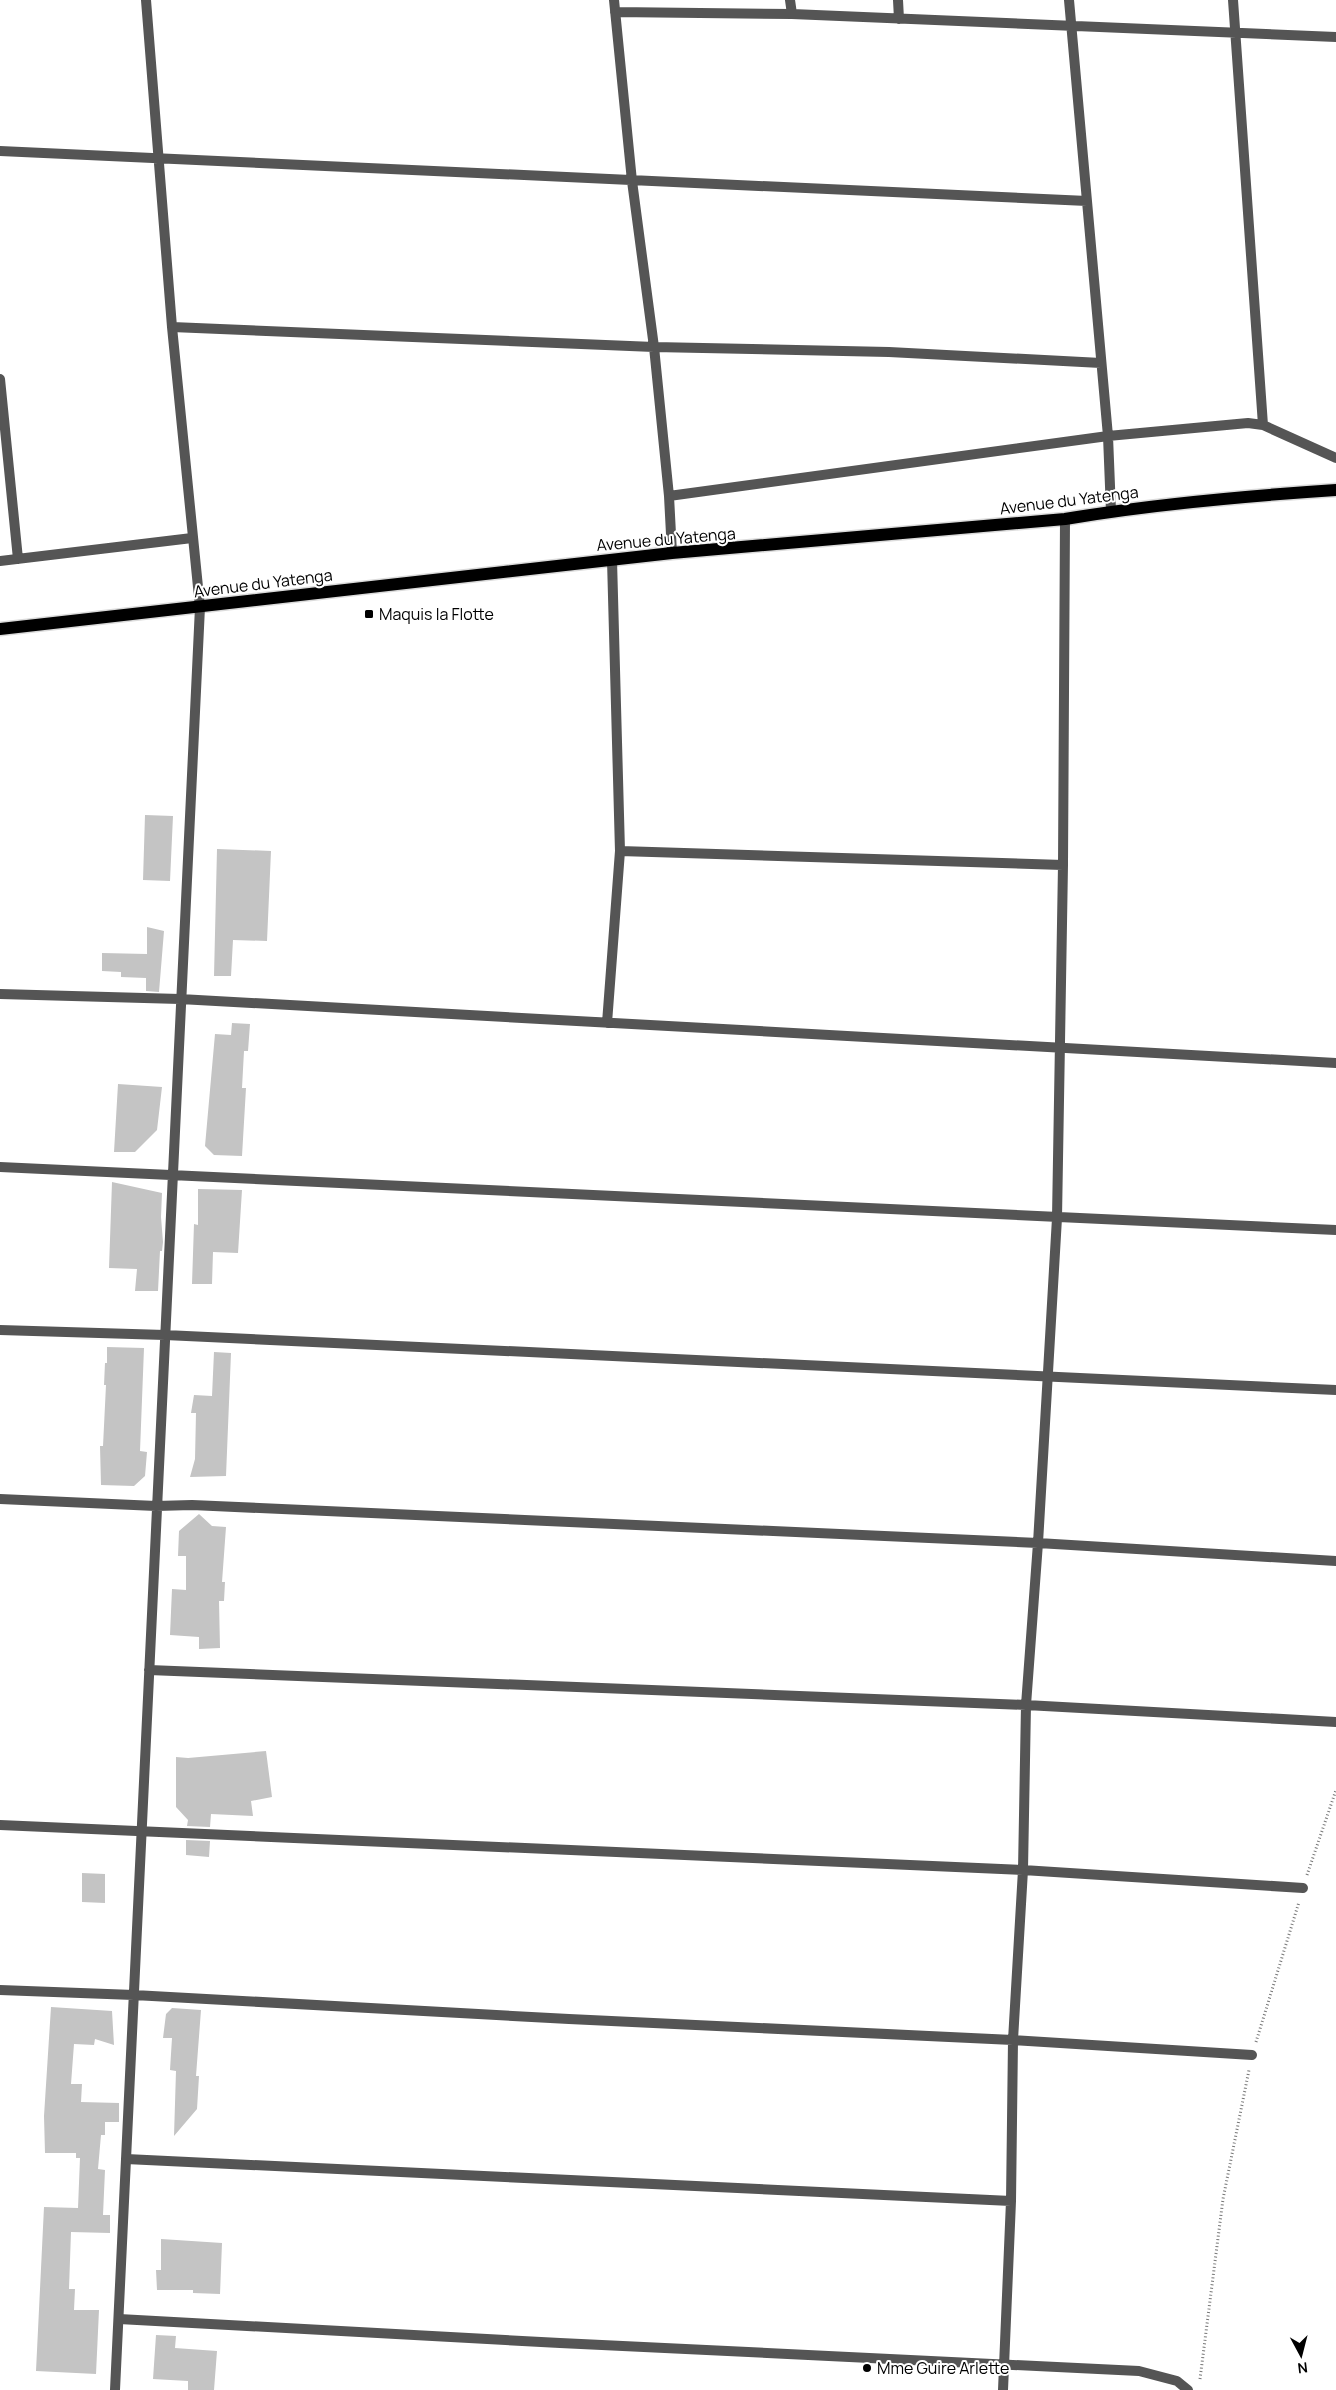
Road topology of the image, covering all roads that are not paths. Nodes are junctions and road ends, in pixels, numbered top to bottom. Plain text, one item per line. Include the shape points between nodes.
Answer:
1 (146, 0) edge
2 (614, 0) edge
3 (790, 0) edge
4 (898, 0) edge
5 (1068, 0) edge
6 (1234, 0) edge
7 (615, 12) junction
8 (792, 14) junction
9 (899, 19) junction
10 (1071, 27) junction
11 (1235, 33) junction
12 (1336, 37) edge
13 (0, 151) edge
14 (159, 157) junction
15 (632, 181) junction
16 (1087, 201) junction
17 (172, 327) junction
18 (654, 347) junction
19 (1101, 363) junction
20 (0, 379) edge
21 (1263, 425) junction
22 (1108, 436) junction
23 (1336, 458) edge
24 (1334, 490) edge
25 (669, 496) junction
26 (1111, 511) junction
27 (1065, 518) junction
28 (192, 538) junction
29 (672, 553) junction
30 (18, 559) junction
31 (612, 560) junction
32 (0, 561) edge
33 (200, 607) junction
34 (0, 629) edge
35 (620, 851) junction
36 (1063, 865) junction
37 (0, 994) edge
38 (180, 999) junction
39 (607, 1023) junction
40 (1060, 1048) junction
41 (1336, 1063) edge
42 (0, 1167) edge
43 (172, 1175) junction
44 (1057, 1218) junction
45 (1336, 1230) edge
46 (0, 1330) edge
47 (165, 1335) junction
48 (1048, 1377) junction
49 (1336, 1390) edge
50 (0, 1499) edge
51 (156, 1506) junction
52 (1038, 1543) junction
53 (1336, 1561) edge
54 (149, 1670) junction
55 (1026, 1705) junction
56 (1336, 1722) edge
57 (0, 1826) edge
58 (141, 1833) junction
59 (1023, 1870) junction
60 (1303, 1888) road end
61 (0, 1990) edge
62 (134, 1995) junction
63 (1013, 2040) junction
64 (1252, 2055) road end
65 (126, 2159) junction
66 (1010, 2201) junction
67 (119, 2319) junction
68 (1005, 2364) junction
69 (115, 2390) edge
70 (1003, 2390) edge
71 (1188, 2390) edge

1 - 14 street
2 - 7 street
3 - 8 street
4 - 9 street
5 - 10 street
6 - 11 street
7 - 8 street
7 - 15 street
8 - 9 street
9 - 10 street
10 - 11 street
10 - 16 street
11 - 12 street
11 - 21 street
13 - 14 street
14 - 15 street
14 - 17 street
15 - 16 street
15 - 18 street
16 - 19 street
17 - 18 street
17 - 28 street
18 - 19 street via 889,352
18 - 25 street
19 - 22 street
20 - 30 street
21 - 22 street
21 - 23 street
22 - 25 street
22 - 26 street
24 - 26 main road, Avenue du Yatenga
25 - 29 street
26 - 27 main road, Avenue du Yatenga
27 - 29 main road, Avenue du Yatenga
27 - 36 street
28 - 30 street
28 - 33 street
29 - 31 main road, Avenue du Yatenga
30 - 32 street
31 - 33 main road, Avenue du Yatenga
31 - 35 street
33 - 34 main road, Avenue du Yatenga
33 - 38 street
35 - 36 street
35 - 39 street
36 - 40 street
37 - 38 street
38 - 39 street
38 - 43 street
39 - 40 street
40 - 41 street
40 - 44 street
42 - 43 street
43 - 44 street
43 - 47 street
44 - 45 street
44 - 48 street
46 - 47 street
47 - 48 street
47 - 51 street
48 - 49 street
48 - 52 street
50 - 51 street
51 - 52 street via 192,1505
51 - 54 street
52 - 53 street
52 - 55 street
54 - 55 street
54 - 58 street
55 - 56 street
55 - 59 street
57 - 58 street
58 - 59 street
58 - 62 street
59 - 60 street
59 - 63 street
61 - 62 street
62 - 63 street
62 - 65 street
63 - 64 street
63 - 66 street
65 - 66 street
65 - 67 street
66 - 68 street
67 - 68 street
67 - 69 street
68 - 70 street
68 - 71 street via 1139,2371 1177,2381

